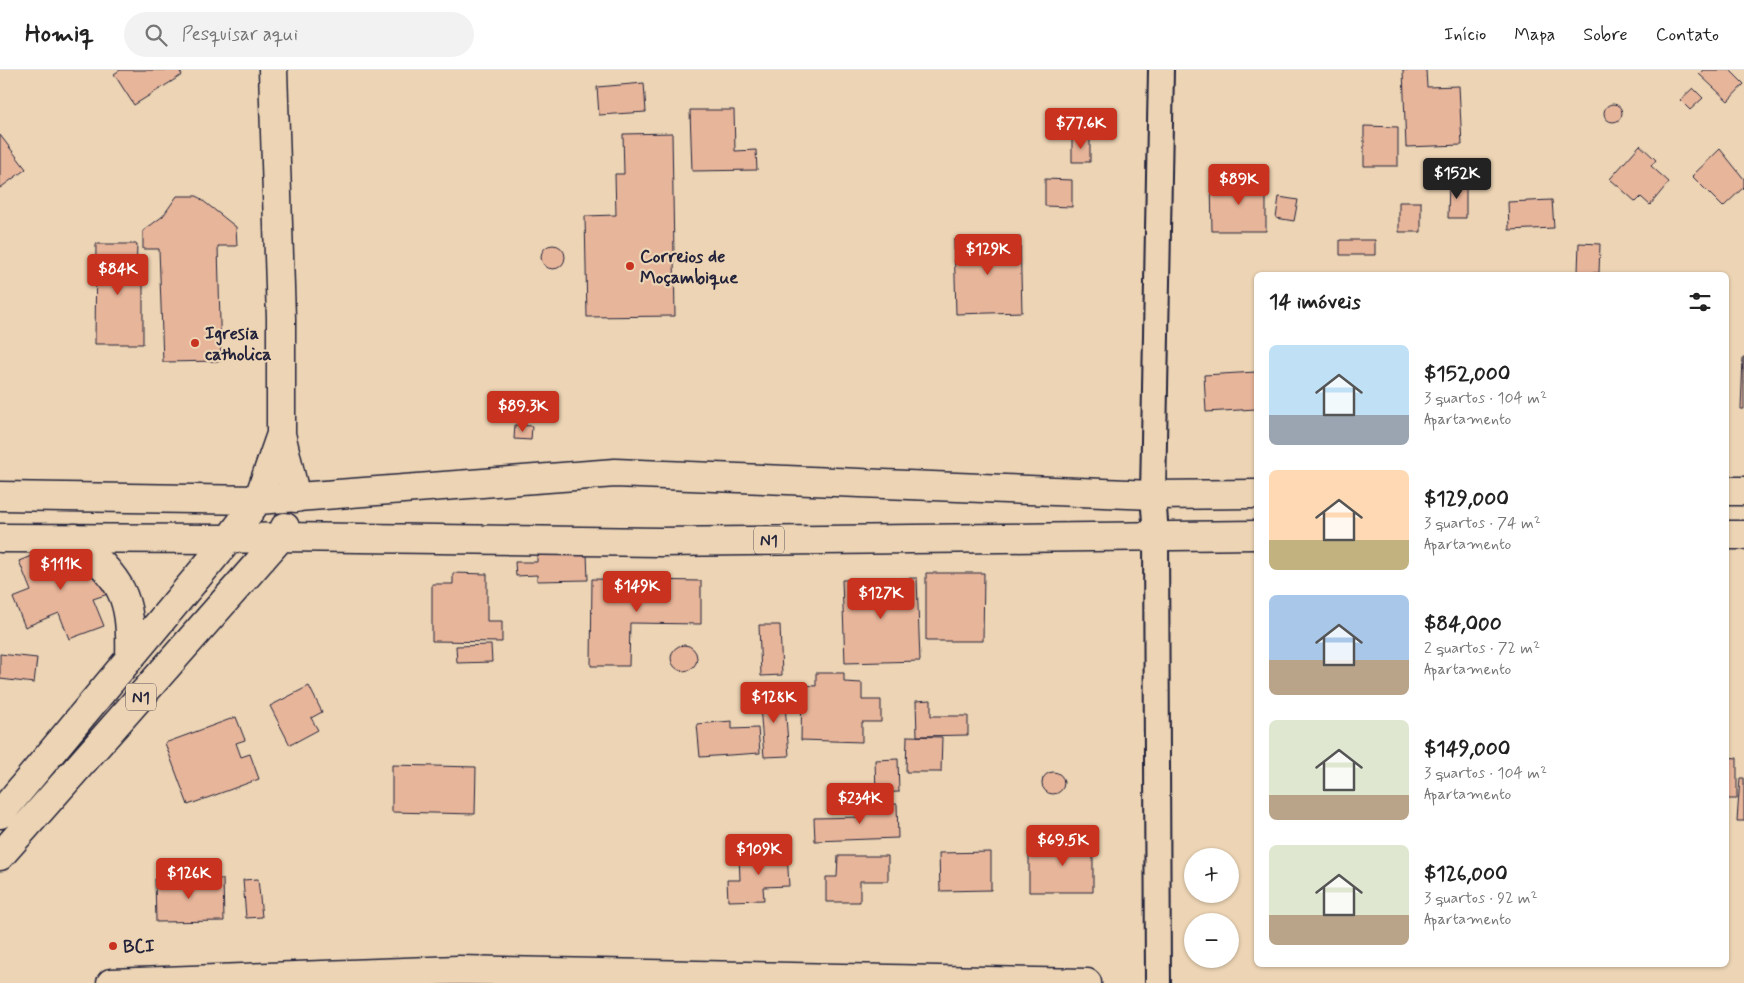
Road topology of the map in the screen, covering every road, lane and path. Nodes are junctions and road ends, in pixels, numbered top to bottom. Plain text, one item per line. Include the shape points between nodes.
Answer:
1 (273, 70) edge
2 (1161, 70) edge
3 (281, 434) junction
4 (1729, 491) edge
5 (1744, 491) edge
6 (1254, 494) edge
7 (1153, 495) junction
8 (0, 496) edge
9 (296, 498) junction
10 (258, 500) junction
11 (1156, 535) junction
12 (1254, 535) edge
13 (1729, 535) edge
14 (1744, 535) edge
15 (281, 537) junction
16 (0, 538) edge
17 (75, 538) junction
18 (229, 539) junction
19 (130, 658) junction
20 (0, 814) edge
21 (0, 856) edge
22 (456, 976) edge
23 (111, 983) edge
24 (1087, 983) edge
25 (1158, 983) edge

1 - 3 main road via 282,318
2 - 7 street
3 - 9 main road
3 - 10 main road
4 - 5 main road
6 - 7 main road
7 - 9 main road via 615,473
7 - 11 street
8 - 10 main road
9 - 10 main road
9 - 15 main road, N1
10 - 18 main road, N1
11 - 12 main road, N1
11 - 15 main road, N1 via 660,542
11 - 25 street
13 - 14 main road
15 - 18 main road, N1
15 - 21 main road, N1
16 - 17 main road
17 - 18 main road
17 - 19 main road via 110,571 123,594 129,615
18 - 19 main road, N1
19 - 20 main road, N1
22 - 23 main road
22 - 24 main road

